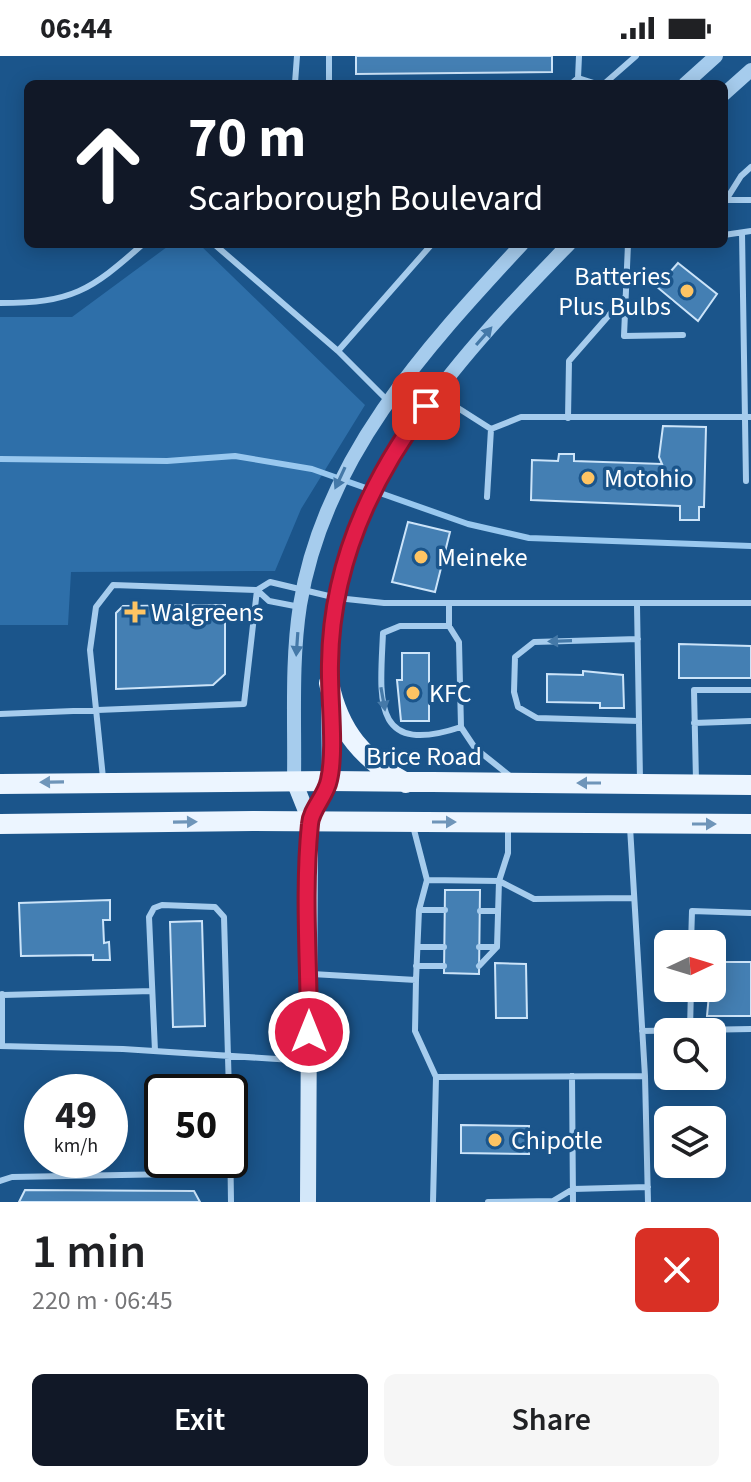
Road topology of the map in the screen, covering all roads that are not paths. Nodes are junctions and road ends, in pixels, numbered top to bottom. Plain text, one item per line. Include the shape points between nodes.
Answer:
1 (297, 56) edge
2 (329, 56) edge
3 (579, 56) edge
4 (636, 56) edge
5 (716, 56) edge
6 (751, 70) edge
7 (578, 78) junction
8 (295, 80) edge
9 (329, 80) edge
10 (576, 80) edge
11 (584, 80) edge
12 (609, 80) edge
13 (689, 80) edge
14 (728, 90) edge
15 (751, 167) edge
16 (728, 198) edge
17 (751, 200) edge
18 (728, 203) edge
19 (751, 231) edge
20 (742, 233) junction
21 (728, 235) edge
22 (138, 248) edge
23 (219, 248) edge
24 (428, 248) edge
25 (519, 248) edge
26 (565, 248) edge
27 (628, 248) edge
28 (624, 298) junction
29 (0, 303) edge
30 (683, 335) dead end
31 (338, 351) junction
32 (436, 394) junction
33 (388, 400) junction
34 (749, 417) edge
35 (568, 418) junction
36 (491, 429) junction
37 (746, 481) dead end
38 (487, 497) dead end
39 (304, 588) junction
40 (257, 590) junction
41 (337, 598) junction
42 (751, 603) edge
43 (449, 604) junction
44 (637, 605) junction
45 (300, 607) junction
46 (449, 626) junction
47 (638, 639) junction
48 (329, 683) junction
49 (751, 690) edge
50 (95, 712) junction
51 (0, 714) edge
52 (639, 721) junction
53 (751, 721) edge
54 (694, 723) junction
55 (461, 727) junction
56 (103, 781) junction
57 (294, 781) junction
58 (329, 781) junction
59 (406, 783) junction
60 (518, 783) junction
61 (640, 783) junction
62 (0, 784) edge
63 (696, 784) junction
64 (751, 785) edge
65 (310, 821) junction
66 (413, 822) junction
67 (508, 822) junction
68 (629, 823) junction
69 (0, 824) edge
70 (751, 824) edge
71 (427, 880) junction
72 (499, 881) junction
73 (632, 898) junction
74 (419, 910) junction
75 (445, 910) dead end
76 (480, 911) dead end
77 (498, 911) junction
78 (751, 913) edge
79 (691, 930) edge
80 (418, 947) junction
81 (444, 947) dead end
82 (479, 947) dead end
83 (497, 947) junction
84 (416, 966) junction
85 (444, 966) dead end
86 (479, 966) dead end
87 (309, 974) junction
88 (416, 980) junction
89 (152, 991) junction
90 (1, 994) edge
91 (726, 1029) edge
92 (751, 1029) edge
93 (642, 1031) junction
94 (654, 1031) edge
95 (1, 1046) edge
96 (155, 1051) junction
97 (229, 1057) junction
98 (308, 1061) junction
99 (229, 1074) edge
100 (572, 1076) junction
101 (645, 1076) junction
102 (436, 1077) junction
103 (144, 1175) edge
104 (231, 1178) edge
105 (0, 1181) edge
106 (648, 1187) junction
107 (573, 1189) junction
108 (231, 1202) edge
109 (308, 1202) edge
110 (433, 1202) edge
111 (488, 1202) edge
112 (573, 1202) edge
113 (648, 1202) edge

1 - 8 lane
2 - 9 lane
3 - 7 lane
4 - 12 lane
5 - 13 street
6 - 14 street
7 - 10 lane
7 - 11 lane
15 - 16 lane
17 - 18 lane
19 - 20 lane
20 - 21 lane
20 - 34 lane
22 - 29 lane via 92,287 60,300
23 - 31 lane
24 - 31 lane
25 - 33 street
32 -> 26 street
27 - 28 lane
28 - 30 lane via 624,336
28 - 35 lane via 569,361
31 - 33 lane
32 - 36 lane
32 - 41 street via 386,465 357,525
33 -> 39 street via 358,444 325,514
34 - 35 lane
34 - 37 lane
35 - 36 lane via 521,417
36 - 38 lane
39 - 40 lane via 270,582
39 - 41 lane
39 - 45 street
40 - 45 lane via 269,601
40 - 50 lane via 244,704
40 - 50 lane via 113,585 96,607 90,650
41 - 43 lane
41 - 48 street
42 - 44 lane
43 - 44 lane
43 - 46 lane
44 - 47 lane
45 -> 57 street
46 - 55 lane via 459,642
46 -> 55 lane via 400,626 383,633 380,693 389,720 409,736 430,737
47 - 52 lane
47 -> 52 lane via 540,642 525,646 515,657 513,670 518,707 537,718
48 - 58 street
48 - 59 main road via 336,715 349,738
49 - 54 lane via 694,690
50 - 51 lane
50 - 56 lane
52 - 61 lane
53 - 54 lane
54 - 63 lane
55 - 60 lane via 475,748
56 - 57 main road, Brice Road
56 -> 62 main road, Brice Road
57 - 58 main road, Brice Road
57 - 65 main road
58 - 59 main road, Brice Road
58 - 65 main road
59 - 60 main road, Brice Road
61 -> 60 main road, Brice Road
61 - 63 main road, Brice Road
63 - 64 main road, Brice Road
65 - 66 main road
69 -> 65 main road
65 - 87 main road
66 -> 67 main road
66 - 71 lane
67 - 68 main road
67 - 72 lane via 508,853
68 -> 70 main road
68 - 73 lane
71 - 72 lane
71 - 74 lane
72 - 73 lane via 534,899
72 - 77 lane
73 - 93 lane
74 - 75 lane
74 - 80 lane
76 - 77 lane
77 - 83 lane
78 - 79 lane via 692,911
80 - 81 lane
80 - 84 lane
82 - 83 lane
83 - 86 lane
84 - 85 lane
84 - 88 lane
87 - 88 lane
87 - 98 main road
88 - 102 lane via 415,1031
89 - 90 lane
89 - 96 lane
89 - 97 lane via 149,917 154,908 202,904 222,910
90 - 95 lane
91 - 92 lane
93 - 94 lane
93 - 101 lane
95 - 96 lane
96 - 97 lane
97 - 98 lane
97 - 99 lane
98 - 109 main road
100 - 101 lane
100 - 102 lane
100 - 107 lane
101 - 106 lane
102 - 110 lane
103 - 105 lane
104 - 108 lane
106 - 107 lane
106 - 113 lane
107 - 111 lane via 553,1201
107 - 112 lane

